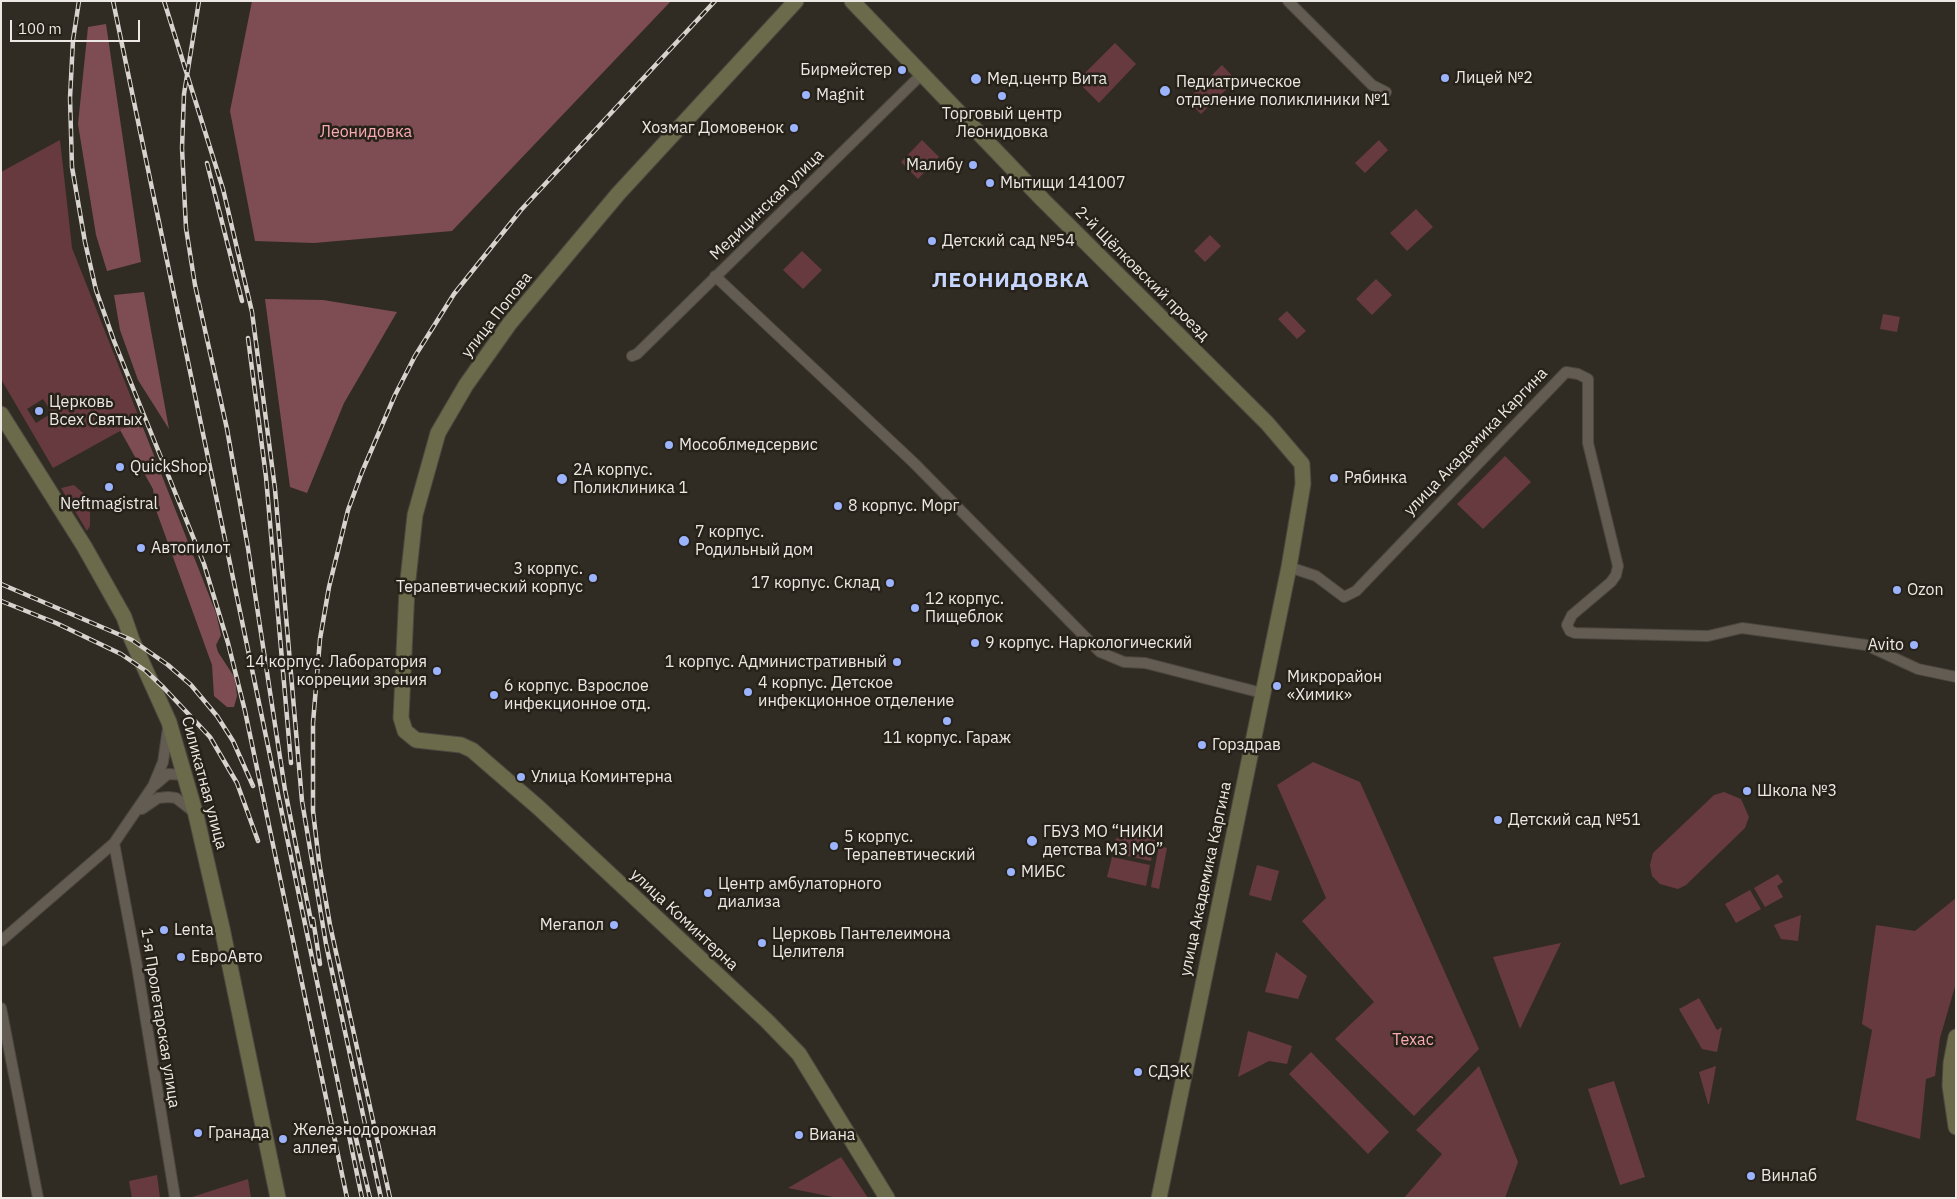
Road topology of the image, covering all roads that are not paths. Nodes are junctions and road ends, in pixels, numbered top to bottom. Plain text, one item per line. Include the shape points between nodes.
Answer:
1 (796, 1) edge
2 (852, 1) edge
3 (1288, 1) edge
4 (922, 74) junction
5 (1386, 92) dead end
6 (715, 276) junction
7 (632, 356) dead end
8 (1, 414) edge
9 (1302, 464) joint
10 (1289, 567) junction
11 (1956, 678) edge
12 (1262, 693) junction
13 (170, 722) junction
14 (405, 731) joint
15 (185, 775) junction
16 (153, 786) junction
17 (196, 815) junction
18 (134, 817) junction
19 (114, 842) junction
20 (1, 941) edge
21 (1, 1008) edge
22 (1956, 1037) edge
23 (1956, 1127) edge
24 (38, 1198) edge
25 (176, 1198) edge
26 (278, 1198) edge
27 (886, 1198) edge
28 (1159, 1198) edge

1 - 14 street, улица Попова via 618,194 510,323 466,385 438,433 414,515 401,712
2 - 4 street, 2-й Щёлковский проезд
3 - 5 street via 1372,84
4 - 6 street, Медицинская улица
4 - 9 street, 2-й Щёлковский проезд via 1043,200 1267,423
6 - 7 street, Медицинская улица
6 - 12 street via 914,463 1100,652 1124,662 1145,663
8 - 13 street, Силикатная улица via 84,546 124,617
9 - 10 street, улица Академика Каргина via 1304,484
10 - 11 street, улица Академика Каргина via 1316,576 1344,597 1356,592 1566,372 1588,380 1588,443 1618,566 1611,582 1572,615 1567,625 1570,631 1708,636 1742,628 1866,645 1918,668
10 - 12 street, улица Академика Каргина
12 - 28 street, улица Академика Каргина
13 - 15 street, Силикатная улица
13 - 16 street via 163,762
14 - 27 street, улица Коминтерна via 416,740 461,745 472,750 767,1020 799,1054
15 - 16 street via 168,774
15 - 17 street, Силикатная улица
16 - 18 street
17 - 18 street via 176,798 168,797 158,798
17 - 26 street, Силикатная улица via 249,1050
18 - 19 street
19 - 20 street
19 - 25 street, 1-я Пролетарская улица
21 - 24 street
22 - 23 street via 1950,1086

